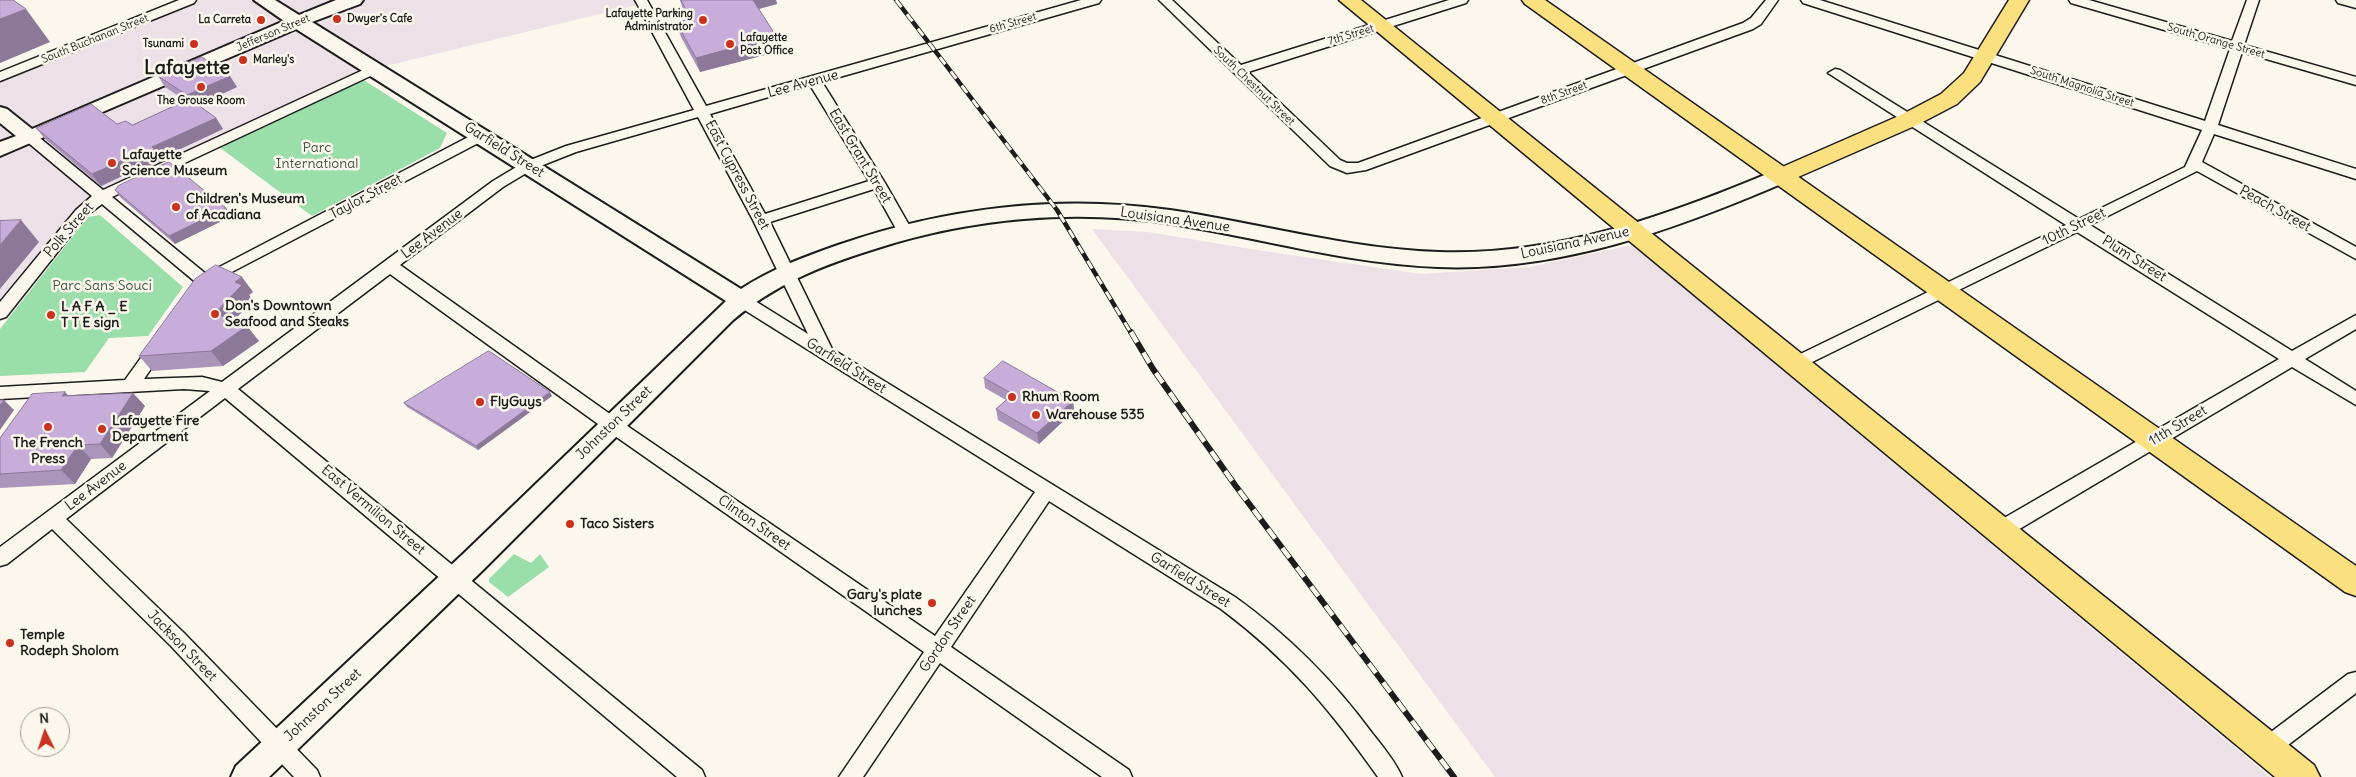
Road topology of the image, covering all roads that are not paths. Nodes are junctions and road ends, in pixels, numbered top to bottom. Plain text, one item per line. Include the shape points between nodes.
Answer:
1 (190, 0) edge
2 (263, 0) edge
3 (354, 0) edge
4 (641, 0) edge
5 (1095, 0) edge
6 (1165, 0) edge
7 (1349, 0) edge
8 (1462, 0) edge
9 (1532, 0) edge
10 (1772, 0) edge
11 (1807, 0) edge
12 (2019, 0) edge
13 (2075, 0) edge
14 (2252, 0) edge
15 (2342, 0) edge
16 (2356, 4) edge
17 (298, 22) junction
18 (1380, 26) junction
19 (932, 46) joint
20 (2236, 47) junction
21 (1985, 56) junction
22 (374, 69) junction
23 (1630, 69) junction
24 (1239, 70) junction
25 (1835, 73) dead end
26 (0, 77) edge
27 (814, 80) junction
28 (2356, 81) edge
29 (703, 111) junction
30 (0, 113) edge
31 (1494, 119) junction
32 (1909, 120) junction
33 (2210, 127) junction
34 (481, 136) junction
35 (30, 137) junction
36 (0, 150) edge
37 (2195, 164) junction
38 (528, 166) junction
39 (1345, 168) joint
40 (2356, 174) edge
41 (1781, 176) junction
42 (878, 182) junction
43 (102, 196) junction
44 (1057, 210) joint
45 (760, 220) junction
46 (2079, 225) junction
47 (1632, 231) junction
48 (905, 232) junction
49 (2356, 254) edge
50 (390, 266) junction
51 (787, 273) junction
52 (205, 281) junction
53 (1945, 292) junction
54 (193, 297) edge
55 (741, 300) junction
56 (0, 313) edge
57 (2356, 321) edge
58 (170, 329) edge
59 (826, 353) junction
60 (2292, 358) junction
61 (1794, 364) junction
62 (130, 386) junction
63 (226, 389) junction
64 (0, 393) edge
65 (2356, 398) edge
66 (611, 424) junction
67 (2155, 440) junction
68 (1046, 491) junction
69 (54, 518) junction
70 (1999, 531) junction
71 (0, 558) edge
72 (456, 579) junction
73 (2356, 583) edge
74 (938, 650) junction
75 (2356, 681) edge
76 (279, 746) junction
77 (2267, 748) junction
78 (247, 777) edge
79 (309, 777) edge
80 (694, 777) edge
81 (850, 777) edge
82 (1121, 777) edge
83 (1391, 777) edge
84 (2302, 777) edge

1 - 26 street, South Buchanan Street
2 - 17 main road, Garfield Street
3 - 17 main road, Jefferson Street
4 - 29 street, East Cypress Street
5 - 19 street, 6th Street
6 - 24 street, South Chestnut Street
7 - 18 main road
8 - 18 street, 7th Street
9 - 23 main road
10 - 23 street, 8th Street via 1748,26
11 - 21 street, South Magnolia Street
12 - 21 main road, Louisiana Avenue
13 - 20 street, South Orange Street
14 - 20 street
15 - 16 street
17 - 22 main road, Garfield Street
17 - 35 main road, Jefferson Street
18 - 24 street, 7th Street
18 - 31 main road
19 - 27 street, Lee Avenue
20 - 28 street, South Orange Street
20 - 33 street
21 - 32 main road, Louisiana Avenue via 1972,77 1949,100
21 - 33 street, South Magnolia Street
22 - 34 main road, Garfield Street
22 - 43 street, Polk Street
23 - 31 street, 8th Street
23 - 41 main road
24 - 39 street, South Chestnut Street via 1335,163
25 - 32 street, Plum Street
27 - 29 street, Lee Avenue
27 - 42 street, East Grant Street
29 - 38 street, Lee Avenue via 571,149
29 - 45 street, East Cypress Street
30 - 35 main road
31 - 39 street, 8th Street via 1361,167
31 - 47 main road
32 - 41 main road, Louisiana Avenue
32 - 46 street, Plum Street
33 - 37 street
33 - 40 street, South Magnolia Street
34 - 38 main road, Garfield Street
34 - 52 street, Taylor Street
35 - 36 main road, Jefferson Street
35 - 43 street
37 - 46 street, 10th Street via 2183,175
37 - 49 street, Peach Street
38 - 50 street, Lee Avenue via 498,184
38 - 55 main road, Garfield Street
41 - 47 main road, Louisiana Avenue via 1707,207
41 - 53 main road
42 - 45 street
42 - 48 street, East Grant Street
43 - 52 street
43 - 56 street, Polk Street via 81,213
44 - 47 main road, Louisiana Avenue via 1149,214 1370,253 1442,260 1513,256
44 - 48 main road, Johnston Street via 985,215
45 - 51 street, East Cypress Street
46 - 53 street, 10th Street
46 - 60 street, Plum Street
47 - 61 main road
48 - 51 main road, Johnston Street
50 - 63 street, Lee Avenue
50 - 66 street, Clinton Street
51 - 55 main road, Johnston Street
51 - 59 street, East Cypress Street
52 - 54 street, Taylor Street
53 - 61 street, 10th Street
53 - 67 main road
55 - 59 street, Garfield Street
55 - 66 main road, Johnston Street
57 - 60 street, 11th Street
58 - 62 street
59 - 68 street, Garfield Street
60 - 65 street, Plum Street
60 - 67 street, 11th Street
61 - 70 main road
62 - 63 street, East Vermilion Street via 202,383
62 - 64 street, East Vermilion Street
63 - 69 street, Lee Avenue
63 - 72 street, East Vermilion Street
66 - 72 main road, Johnston Street
66 - 74 street, Clinton Street
67 - 70 street, 11th Street
67 - 73 main road
68 - 74 street, Gordon Street
68 - 83 street, Garfield Street via 1228,603 1265,632 1317,682
69 - 71 street, Lee Avenue
69 - 76 street, Jackson Street via 177,639
70 - 77 main road
72 - 76 main road, Johnston Street
72 - 80 street, East Vermilion Street
74 - 81 street, Gordon Street
74 - 82 street, Clinton Street
75 - 77 street
76 - 78 main road, Johnston Street
76 - 79 street, Jackson Street
77 - 84 main road

